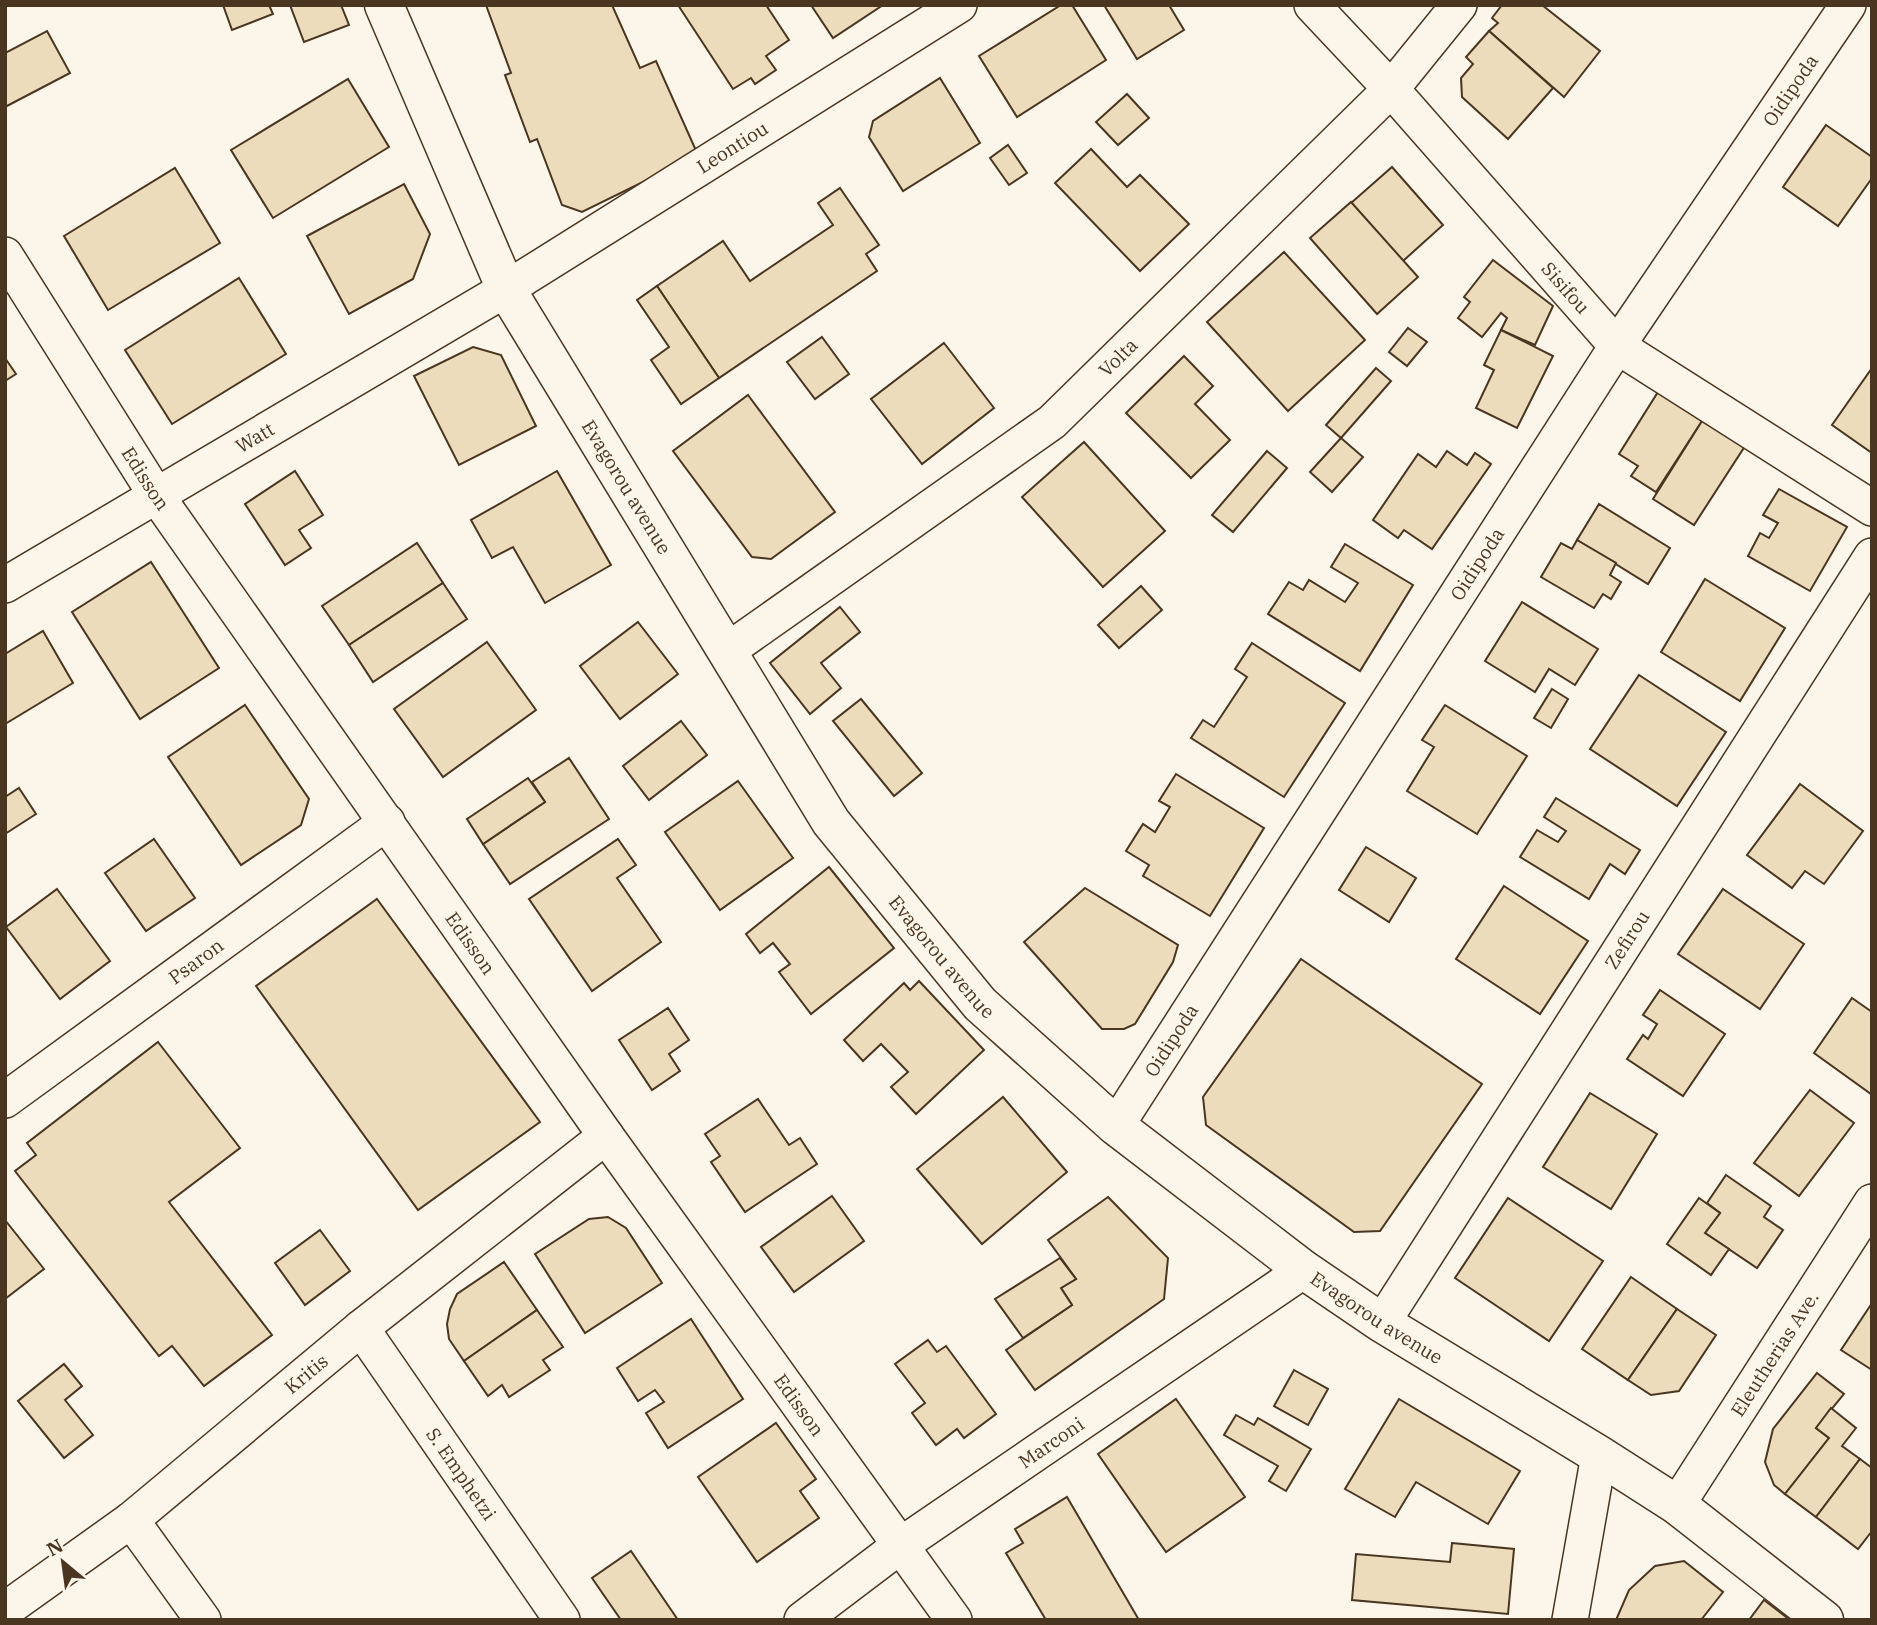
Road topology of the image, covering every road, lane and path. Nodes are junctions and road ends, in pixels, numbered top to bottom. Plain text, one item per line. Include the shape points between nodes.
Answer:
1 (384, 5) edge
2 (959, 5) edge
3 (1312, 5) edge
4 (1459, 5) edge
5 (1848, 5) edge
6 (1391, 89) junction
7 (5, 255) edge
8 (506, 289) junction
9 (1617, 346) junction
10 (156, 495) junction
11 (1872, 508) edge
12 (1872, 556) edge
13 (5, 585) edge
14 (727, 651) junction
15 (387, 822) junction
16 (5, 1100) edge
17 (1115, 1126) junction
18 (606, 1136) junction
19 (1872, 1202) edge
20 (1304, 1270) junction
21 (1382, 1323) junction
22 (361, 1328) junction
23 (1599, 1455) junction
24 (1677, 1505) junction
25 (131, 1520) junction
26 (901, 1545) junction
27 (5, 1610) edge
28 (203, 1620) edge
29 (562, 1620) edge
30 (802, 1620) edge
31 (954, 1620) edge
32 (1570, 1620) edge
33 (1824, 1620) edge

1 - 8 street, Evagorou avenue
2 - 8 street, Leontiou
3 - 6 street, Sisifou
4 - 6 street, Volta
5 - 9 street, Oidipoda
6 - 9 street, Sisifou
6 - 14 street, Volta via 1052,422
7 - 10 street, Edisson
8 - 10 street, Watt
8 - 14 street, Evagorou avenue
9 - 11 street, Sisifou
9 - 17 street, Oidipoda
10 - 13 street, Watt
10 - 15 street, Edisson
12 - 21 street, Zefirou
14 - 17 street, Evagorou avenue via 831,822 962,983
15 - 16 street, Psaron
15 - 18 street, Edisson
17 - 20 street, Evagorou avenue
18 - 22 street, Kritis
18 - 26 street, Edisson
19 - 24 street, Eleutherias Ave.
20 - 21 street, Evagorou avenue
20 - 26 street, Marconi
21 - 23 street, Evagorou avenue
22 - 25 street, Kritis
22 - 29 street, S. Emphetzi
23 - 24 street, Evagorou avenue
23 - 32 street
24 - 33 street, Evagorou avenue
25 - 27 street, Kritis
25 - 28 street
26 - 30 street, Marconi
26 - 31 street, Edisson

